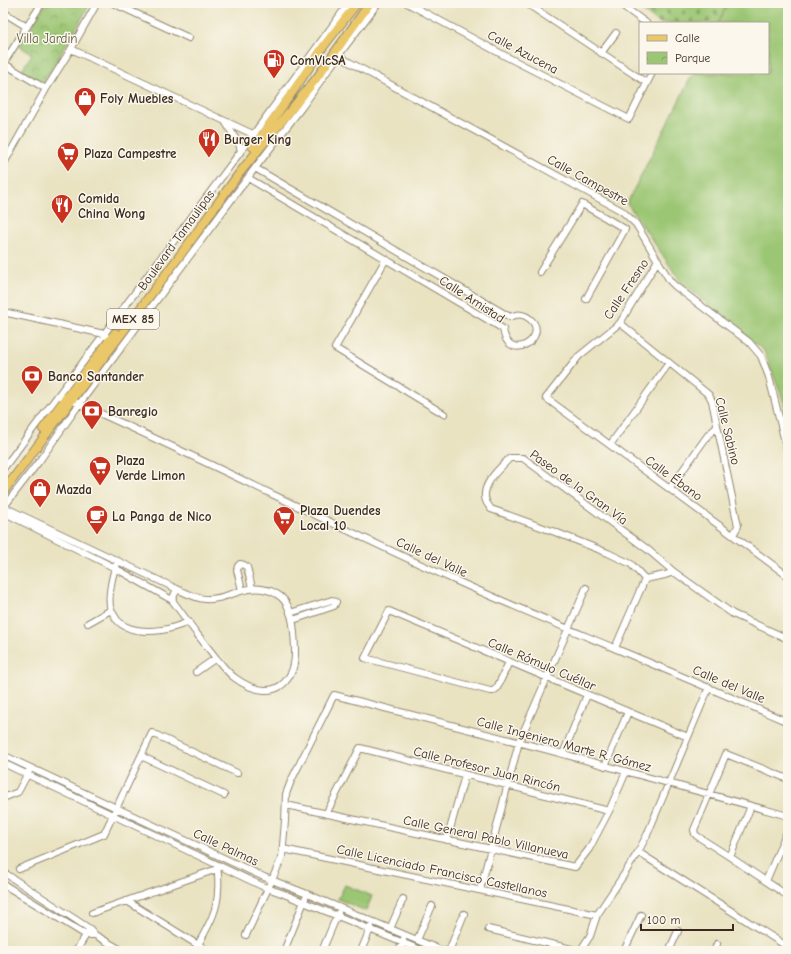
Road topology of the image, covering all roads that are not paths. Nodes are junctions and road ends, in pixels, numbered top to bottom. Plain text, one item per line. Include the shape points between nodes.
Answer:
1 (42, 3) edge
2 (97, 3) edge
3 (113, 3) edge
4 (349, 3) edge
5 (357, 3) edge
6 (407, 3) edge
7 (526, 3) edge
8 (619, 3) edge
9 (373, 5) edge
10 (3, 12) edge
11 (645, 22) edge
12 (27, 27) junction
13 (616, 33) dead end
14 (189, 38) dead end
15 (71, 49) junction
16 (601, 53) junction
17 (338, 56) junction
18 (3, 63) edge
19 (652, 74) edge
20 (303, 78) junction
21 (647, 83) junction
22 (46, 89) junction
23 (299, 105) junction
24 (225, 121) junction
25 (260, 137) junction
26 (241, 151) junction
27 (3, 165) edge
28 (255, 168) junction
29 (226, 176) junction
30 (248, 178) junction
31 (270, 178) junction
32 (264, 187) junction
33 (596, 197) junction
34 (591, 208) junction
35 (349, 223) junction
36 (342, 234) junction
37 (386, 259) junction
38 (658, 260) junction
39 (428, 269) junction
40 (540, 272) dead end
41 (422, 280) junction
42 (586, 299) dead end
43 (3, 312) edge
44 (510, 317) junction
45 (620, 323) junction
46 (503, 329) junction
47 (113, 340) junction
48 (669, 363) junction
49 (546, 398) joint
50 (69, 399) junction
51 (444, 414) dead end
52 (717, 427) junction
53 (610, 445) junction
54 (788, 454) edge
55 (3, 469) edge
56 (3, 483) edge
57 (670, 488) junction
58 (3, 492) edge
59 (3, 509) edge
60 (733, 535) junction
61 (119, 561) junction
62 (115, 568) junction
63 (674, 572) junction
64 (788, 576) edge
65 (645, 579) junction
66 (252, 588) junction
67 (586, 588) dead end
68 (176, 589) junction
69 (242, 590) junction
70 (172, 600) junction
71 (310, 607) junction
72 (111, 610) junction
73 (290, 613) junction
74 (313, 613) junction
75 (292, 620) junction
76 (189, 622) junction
77 (88, 623) dead end
78 (568, 629) junction
79 (788, 639) edge
80 (615, 648) junction
81 (216, 658) junction
82 (509, 662) junction
83 (196, 672) dead end
84 (548, 678) junction
85 (709, 687) junction
86 (587, 695) junction
87 (628, 712) junction
88 (788, 722) edge
89 (688, 737) junction
90 (519, 742) junction
91 (563, 754) junction
92 (3, 755) edge
93 (141, 756) junction
94 (3, 764) edge
95 (605, 766) junction
96 (30, 768) junction
97 (626, 772) junction
98 (237, 773) dead end
99 (27, 775) junction
100 (465, 775) junction
101 (788, 779) edge
102 (668, 784) junction
103 (508, 786) junction
104 (709, 794) junction
105 (224, 795) dead end
106 (3, 798) edge
107 (286, 805) junction
108 (751, 806) junction
109 (117, 808) junction
110 (609, 811) junction
111 (326, 814) junction
112 (113, 816) junction
113 (788, 816) edge
114 (788, 829) edge
115 (448, 840) junction
116 (282, 848) junction
117 (492, 849) junction
118 (638, 852) junction
119 (218, 856) junction
120 (730, 857) junction
121 (217, 867) junction
122 (19, 869) dead end
123 (4, 875) edge
124 (272, 880) junction
125 (766, 881) junction
126 (3, 884) edge
127 (268, 889) junction
128 (480, 890) junction
129 (307, 894) junction
130 (788, 896) edge
131 (403, 899) dead end
132 (127, 901) junction
133 (304, 902) junction
134 (432, 906) dead end
135 (341, 908) junction
136 (92, 913) dead end
137 (464, 914) dead end
138 (597, 915) junction
139 (641, 915) dead end
140 (337, 916) junction
141 (373, 922) junction
142 (90, 928) junction
143 (390, 929) junction
144 (488, 929) dead end
145 (370, 930) junction
146 (678, 931) dead end
147 (86, 935) junction
148 (95, 935) junction
149 (246, 935) dead end
150 (405, 935) junction
151 (417, 940) junction
152 (402, 943) junction
153 (717, 944) dead end
154 (198, 945) junction
155 (788, 946) edge
156 (439, 950) edge
157 (76, 951) edge
158 (123, 951) edge
159 (209, 951) edge
160 (284, 951) edge
161 (322, 951) edge
162 (361, 951) edge
163 (399, 951) edge
164 (423, 951) edge
165 (449, 951) edge
166 (580, 951) edge
167 (624, 951) edge
168 (669, 951) edge
169 (714, 951) edge

1 - 12 street
2 - 15 street
3 - 14 street
4 - 25 street
5 - 20 main road, Boulevard Tamaulipas / MEX 85
6 - 21 street, Calle Azucena via 629,119
7 - 16 street
8 - 11 street
9 - 17 street
9 - 23 main road, Boulevard Tamaulipas / MEX 85
10 - 12 street
12 - 18 street
13 - 16 street
15 - 22 street
15 - 24 street
16 - 21 street
17 - 23 street
17 - 33 street, Calle Campestre
18 - 22 street
19 - 21 street
20 - 23 main road via 295,93
20 - 25 main road, Boulevard Tamaulipas / MEX 85
22 - 27 street
23 - 25 main road, Boulevard Tamaulipas / MEX 85
23 - 28 street
24 - 25 street
24 - 26 street
25 - 26 street
25 - 29 main road, Boulevard Tamaulipas / MEX 85
25 - 47 main road, Boulevard Tamaulipas / MEX 85 via 238,175 187,246
26 - 29 street
28 - 30 street
28 - 31 street, Calle Amistad
29 - 47 main road, Boulevard Tamaulipas / MEX 85
30 - 32 street, Calle Amistad
30 - 47 street
31 - 32 street
31 - 35 street, Calle Amistad
32 - 36 street, Calle Amistad
33 - 34 street
33 - 38 street, Calle Campestre via 622,211 636,224
34 - 40 street via 582,204
34 - 42 street via 625,229
35 - 36 street
35 - 39 street, Calle Amistad
36 - 37 street, Calle Amistad
37 - 41 street, Calle Amistad
37 - 51 street via 335,348
38 - 45 street, Calle Fresno
38 - 54 street, Calle Campestre via 675,286 749,342 760,356 769,377
39 - 41 street
39 - 44 street, Calle Amistad
41 - 46 street, Calle Amistad
43 - 47 street
44 - 46 street via 505,321
44 - 46 street, Calle Amistad via 517,314 532,321 535,333 532,340 526,345 515,346 504,336
45 - 48 street, Calle Sabino
45 - 49 street, Calle Fresno via 579,356
47 - 50 main road, Boulevard Tamaulipas / MEX 85
47 - 50 street
48 - 52 street, Calle Sabino via 709,395
48 - 53 street
49 - 53 street, Calle Ébano
50 - 55 street
50 - 56 main road, Boulevard Tamaulipas / MEX 85
50 - 58 main road, Boulevard Tamaulipas / MEX 85
50 - 59 street via 40,460
50 - 78 street, Calle del Valle via 441,574
52 - 57 street via 708,435
52 - 60 street, Calle Sabino via 738,526
53 - 57 street, Calle Ébano
57 - 60 street, Calle Ébano
59 - 61 street
59 - 62 street
60 - 64 street, Calle Ébano
61 - 62 street
61 - 68 street
62 - 70 street
62 - 72 street via 110,596
63 - 65 street
63 - 65 street, Paseo de la Gran Vía via 647,549 522,458 510,458 486,486 486,500 491,509 614,556 631,564
63 - 79 street, Paseo de la Gran Vía via 733,614
65 - 80 street
66 - 69 street
66 - 69 street via 247,567 240,564 237,570
66 - 73 street via 271,591 281,597
67 - 78 street
68 - 69 street via 206,599
68 - 70 street
70 - 76 street
71 - 73 street
71 - 74 street
71 - 74 street via 332,600 336,602 334,606
72 - 76 street via 118,622 138,630 163,630
72 - 77 street
73 - 75 street
74 - 75 street
75 - 81 street via 294,661 284,683 274,690 261,691 248,686 234,678
76 - 81 street
78 - 80 street, Calle del Valle
78 - 84 street
80 - 85 street, Calle del Valle
81 - 83 street
82 - 82 street, Calle Rómulo Cuéllar via 389,611 365,658 490,691 497,688
82 - 84 street, Calle Rómulo Cuéllar
84 - 86 street, Calle Rómulo Cuéllar
84 - 90 street
85 - 88 street, Calle del Valle
85 - 89 street
86 - 87 street, Calle Rómulo Cuéllar
86 - 91 street
87 - 89 street, Calle Rómulo Cuéllar
87 - 95 street
89 - 102 street
90 - 91 street, Calle Ingeniero Marte R. Gómez
90 - 103 street
90 - 107 street, Calle Ingeniero Marte R. Gómez via 334,695 290,781
91 - 95 street, Calle Ingeniero Marte R. Gómez
92 - 96 street, Calle Palmas
93 - 98 street via 152,733
93 - 105 street
93 - 109 street
94 - 99 street, Calle Palmas
95 - 97 street, Calle Ingeniero Marte R. Gómez
96 - 99 street
96 - 109 street, Calle Palmas
97 - 102 street, Calle Ingeniero Marte R. Gómez
97 - 110 street, Calle General Pablo Villanueva
99 - 106 street via 18,792
99 - 112 street, Calle Palmas
100 - 103 street, Calle Profesor Juan Rincón
100 - 111 street, Calle Profesor Juan Rincón via 360,748
100 - 115 street
101 - 104 street via 726,754
102 - 104 street, Calle Ingeniero Marte R. Gómez
102 - 118 street
103 - 110 street, Calle Profesor Juan Rincón
103 - 117 street
104 - 108 street, Calle Ingeniero Marte R. Gómez
104 - 120 street via 694,830 695,834
107 - 111 street, Calle General Pablo Villanueva
107 - 116 street
108 - 113 street, Calle Ingeniero Marte R. Gómez
108 - 120 street
109 - 112 street
109 - 119 street, Calle Palmas
110 - 117 street, Calle General Pablo Villanueva via 589,849 575,867
111 - 115 street, Calle General Pablo Villanueva
112 - 121 street, Calle Palmas
112 - 122 street via 104,834
114 - 125 street
115 - 117 street, Calle General Pablo Villanueva
116 - 124 street via 282,857
116 - 128 street, Calle Licenciado Francisco Castellanos
117 - 128 street
118 - 138 street
118 - 155 street
119 - 121 street
119 - 124 street, Calle Palmas
120 - 125 street
121 - 127 street, Calle Palmas
121 - 132 street
121 - 154 street via 217,903 213,917
123 - 142 street
124 - 127 street
124 - 129 street, Calle Palmas
125 - 130 street
126 - 147 street
127 - 133 street, Calle Palmas
127 - 149 street
128 - 138 street, Calle Licenciado Francisco Castellanos
129 - 133 street
129 - 135 street, Calle Palmas
131 - 143 street
132 - 136 street
132 - 154 street
133 - 140 street, Calle Palmas
133 - 160 street
134 - 151 street
135 - 140 street
135 - 141 street, Calle Palmas
137 - 165 street
138 - 166 street via 590,936
139 - 167 street
140 - 145 street, Calle Palmas
140 - 161 street
141 - 143 street, Calle Palmas
141 - 145 street
142 - 147 street
142 - 148 street
143 - 150 street, Calle Palmas
144 - 166 street
145 - 152 street, Calle Palmas
145 - 162 street
146 - 168 street
147 - 148 street
147 - 157 street
148 - 158 street
150 - 151 street, Calle Palmas
150 - 152 street
151 - 156 street, Calle Palmas
152 - 163 street
152 - 164 street, Calle Palmas
153 - 169 street
154 - 159 street

